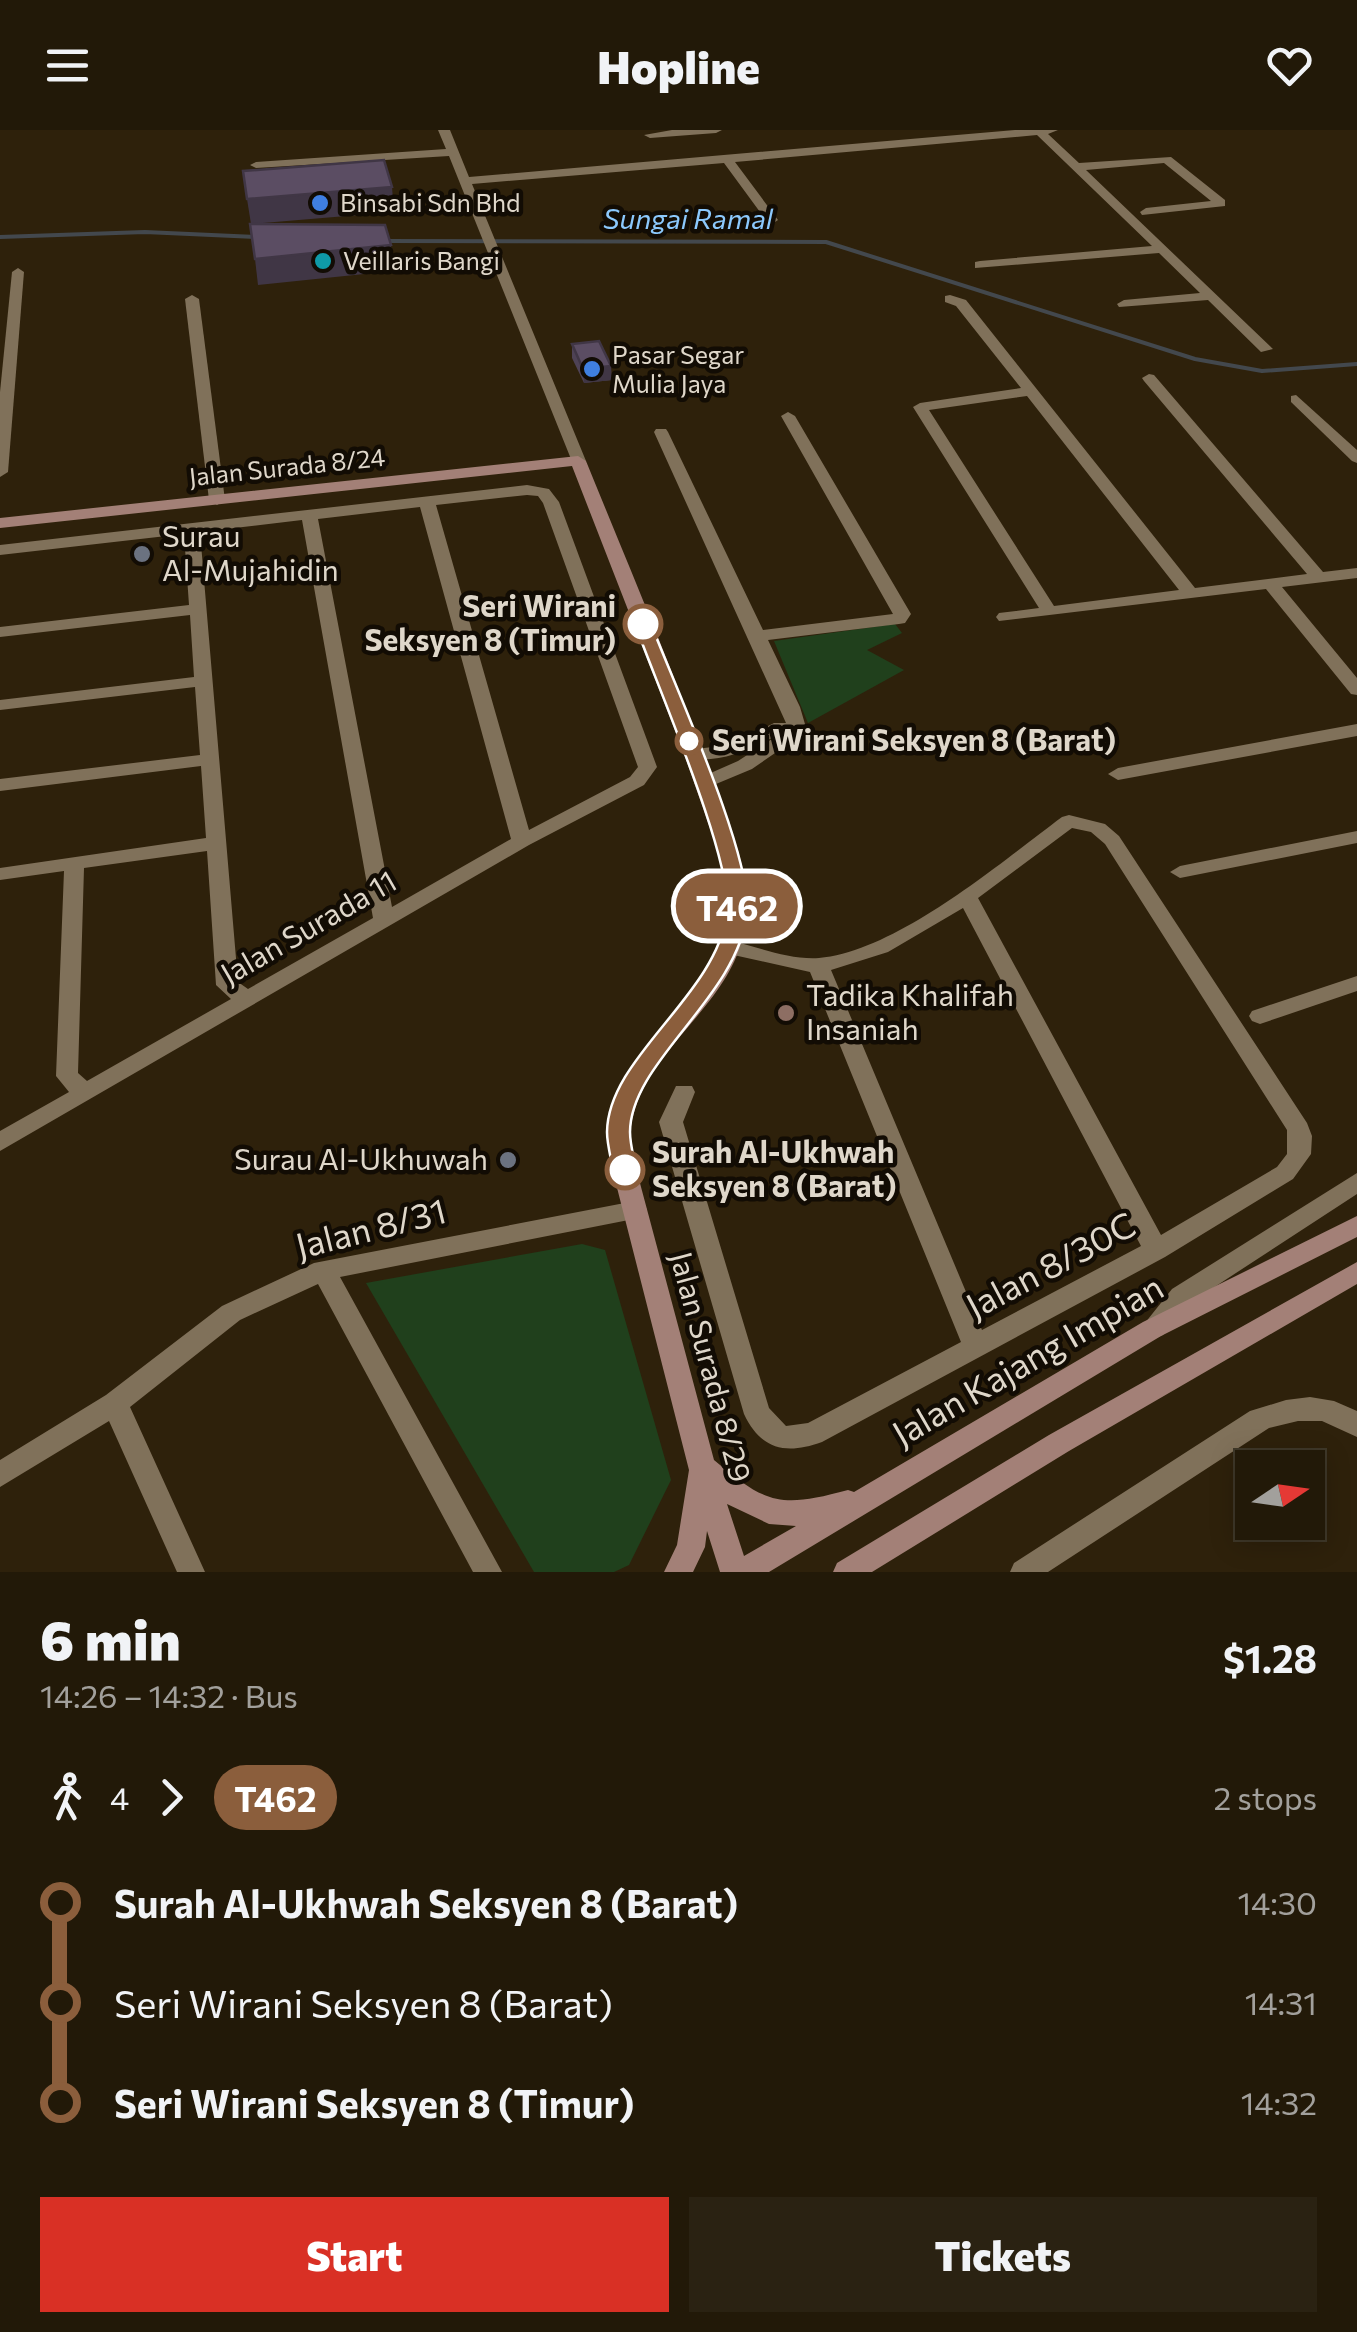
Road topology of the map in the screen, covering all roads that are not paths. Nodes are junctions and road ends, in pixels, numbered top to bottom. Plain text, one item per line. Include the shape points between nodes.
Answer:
1 (444, 130) edge
2 (716, 130) edge
3 (1052, 130) edge
4 (1038, 131) edge
5 (650, 136) dead end
6 (454, 152) junction
7 (728, 158) junction
8 (256, 165) edge
9 (1076, 167) junction
10 (466, 181) junction
11 (1146, 212) dead end
12 (772, 220) dead end
13 (1161, 249) junction
14 (980, 266) dead end
15 (18, 272) dead end
16 (1210, 296) junction
17 (192, 299) dead end
18 (950, 299) dead end
19 (1124, 304) dead end
20 (1266, 349) dead end
21 (1148, 378) dead end
22 (1032, 392) junction
23 (1296, 399) dead end
24 (788, 416) dead end
25 (662, 432) dead end
26 (1357, 458) edge
27 (578, 460) junction
28 (0, 472) edge
29 (217, 500) junction
30 (427, 502) junction
31 (308, 515) junction
32 (23, 521) junction
33 (0, 524) edge
34 (192, 528) junction
35 (22, 548) junction
36 (0, 550) edge
37 (1357, 573) edge
38 (1319, 578) junction
39 (1270, 584) junction
40 (1191, 594) junction
41 (1048, 608) junction
42 (199, 609) junction
43 (1005, 617) dead end
44 (0, 632) edge
45 (758, 636) junction
46 (204, 681) junction
47 (1357, 690) edge
48 (0, 705) edge
49 (791, 707) junction
50 (1357, 730) edge
51 (694, 754) junction
52 (210, 759) junction
53 (1118, 774) dead end
54 (704, 783) junction
55 (0, 785) edge
56 (1357, 838) edge
57 (522, 841) junction
58 (216, 843) junction
59 (74, 864) junction
60 (1180, 872) dead end
61 (0, 874) edge
62 (966, 895) junction
63 (384, 919) junction
64 (729, 947) junction
65 (818, 966) junction
66 (1357, 983) edge
67 (246, 999) junction
68 (1260, 1016) dead end
69 (684, 1092) dead end
70 (85, 1093) junction
71 (0, 1142) edge
72 (1357, 1182) edge
73 (635, 1210) junction
74 (1355, 1229) edge
75 (1156, 1250) junction
76 (323, 1270) junction
77 (1357, 1272) edge
78 (1152, 1329) junction
79 (976, 1346) junction
80 (115, 1402) junction
81 (1357, 1425) edge
82 (702, 1467) junction
83 (0, 1476) edge
84 (872, 1494) junction
85 (900, 1540) junction
86 (192, 1572) edge
87 (488, 1572) edge
88 (678, 1572) edge
89 (734, 1572) edge
90 (742, 1572) edge
91 (848, 1572) edge
92 (864, 1572) edge
93 (1024, 1572) edge

1 - 6 street
2 - 5 street
3 - 4 street
4 - 7 street
4 - 9 street
6 - 8 street
6 - 10 street
7 - 10 street
7 - 12 street
9 - 11 street via 1166,159 1221,203
9 - 13 street
10 - 27 street
13 - 14 street
13 - 16 street
15 - 28 street
16 - 19 street
16 - 20 street
17 - 29 street
18 - 22 street via 961,303
21 - 38 street
22 - 40 street
22 - 41 street via 920,407
23 - 26 street
24 - 45 street via 900,607 899,619
25 - 45 street
27 - 29 street, Jalan Surada 8/24
27 - 51 street, Jalan Surada 8/29
29 - 32 street, Jalan Surada 8/24
30 - 31 street
30 - 57 street
30 - 57 street, Jalan Surada 11 via 543,492 648,767 637,780
31 - 34 street
31 - 63 street
32 - 33 street, Jalan Surada 8/24
32 - 35 street
34 - 35 street
34 - 42 street
35 - 36 street
37 - 38 street
38 - 39 street
39 - 40 street
39 - 47 street
40 - 41 street
41 - 43 street
42 - 44 street
42 - 46 street
45 - 49 street
46 - 48 street
46 - 52 street
49 - 51 street via 782,726 762,740
49 - 54 street via 798,731
50 - 53 street
51 - 54 street, Jalan Surada 8/29
52 - 55 street
52 - 58 street
54 - 64 street, Jalan Surada 8/29 via 734,878 738,911
56 - 60 street
57 - 63 street, Jalan Surada 11
58 - 59 street
58 - 67 street via 228,984
59 - 61 street
59 - 70 street via 67,1076
62 - 65 street via 869,954
62 - 75 street
62 - 75 street, Jalan 8/30C via 1070,821 1098,828 1299,1129 1302,1149 1284,1173
63 - 67 street, Jalan Surada 11
64 - 65 street
64 - 73 street, Jalan Surada 8/29 via 626,1100 618,1131
65 - 79 street
66 - 68 street
67 - 70 street, Jalan Surada 11
69 - 79 street, Jalan 8/30C via 671,1122 757,1414 780,1438 812,1434
70 - 71 street, Jalan Surada 11
72 - 78 street via 1181,1296
73 - 76 street, Jalan 8/31
73 - 82 street, Jalan Surada 8/29
74 - 78 street, Jalan Kajang Impian
75 - 79 street, Jalan 8/30C
76 - 80 street, Jalan 8/31 via 231,1313
76 - 87 street
77 - 85 street
78 - 84 street, Jalan Kajang Impian
80 - 83 street, Jalan 8/31
80 - 86 street
81 - 93 street via 1326,1408 1260,1420
82 - 84 street via 751,1508 769,1513 805,1512
82 - 88 street via 690,1546
82 - 89 street, Jalan Surada 8/29
84 - 90 street, Jalan Kajang Impian
85 - 91 street
85 - 92 street

